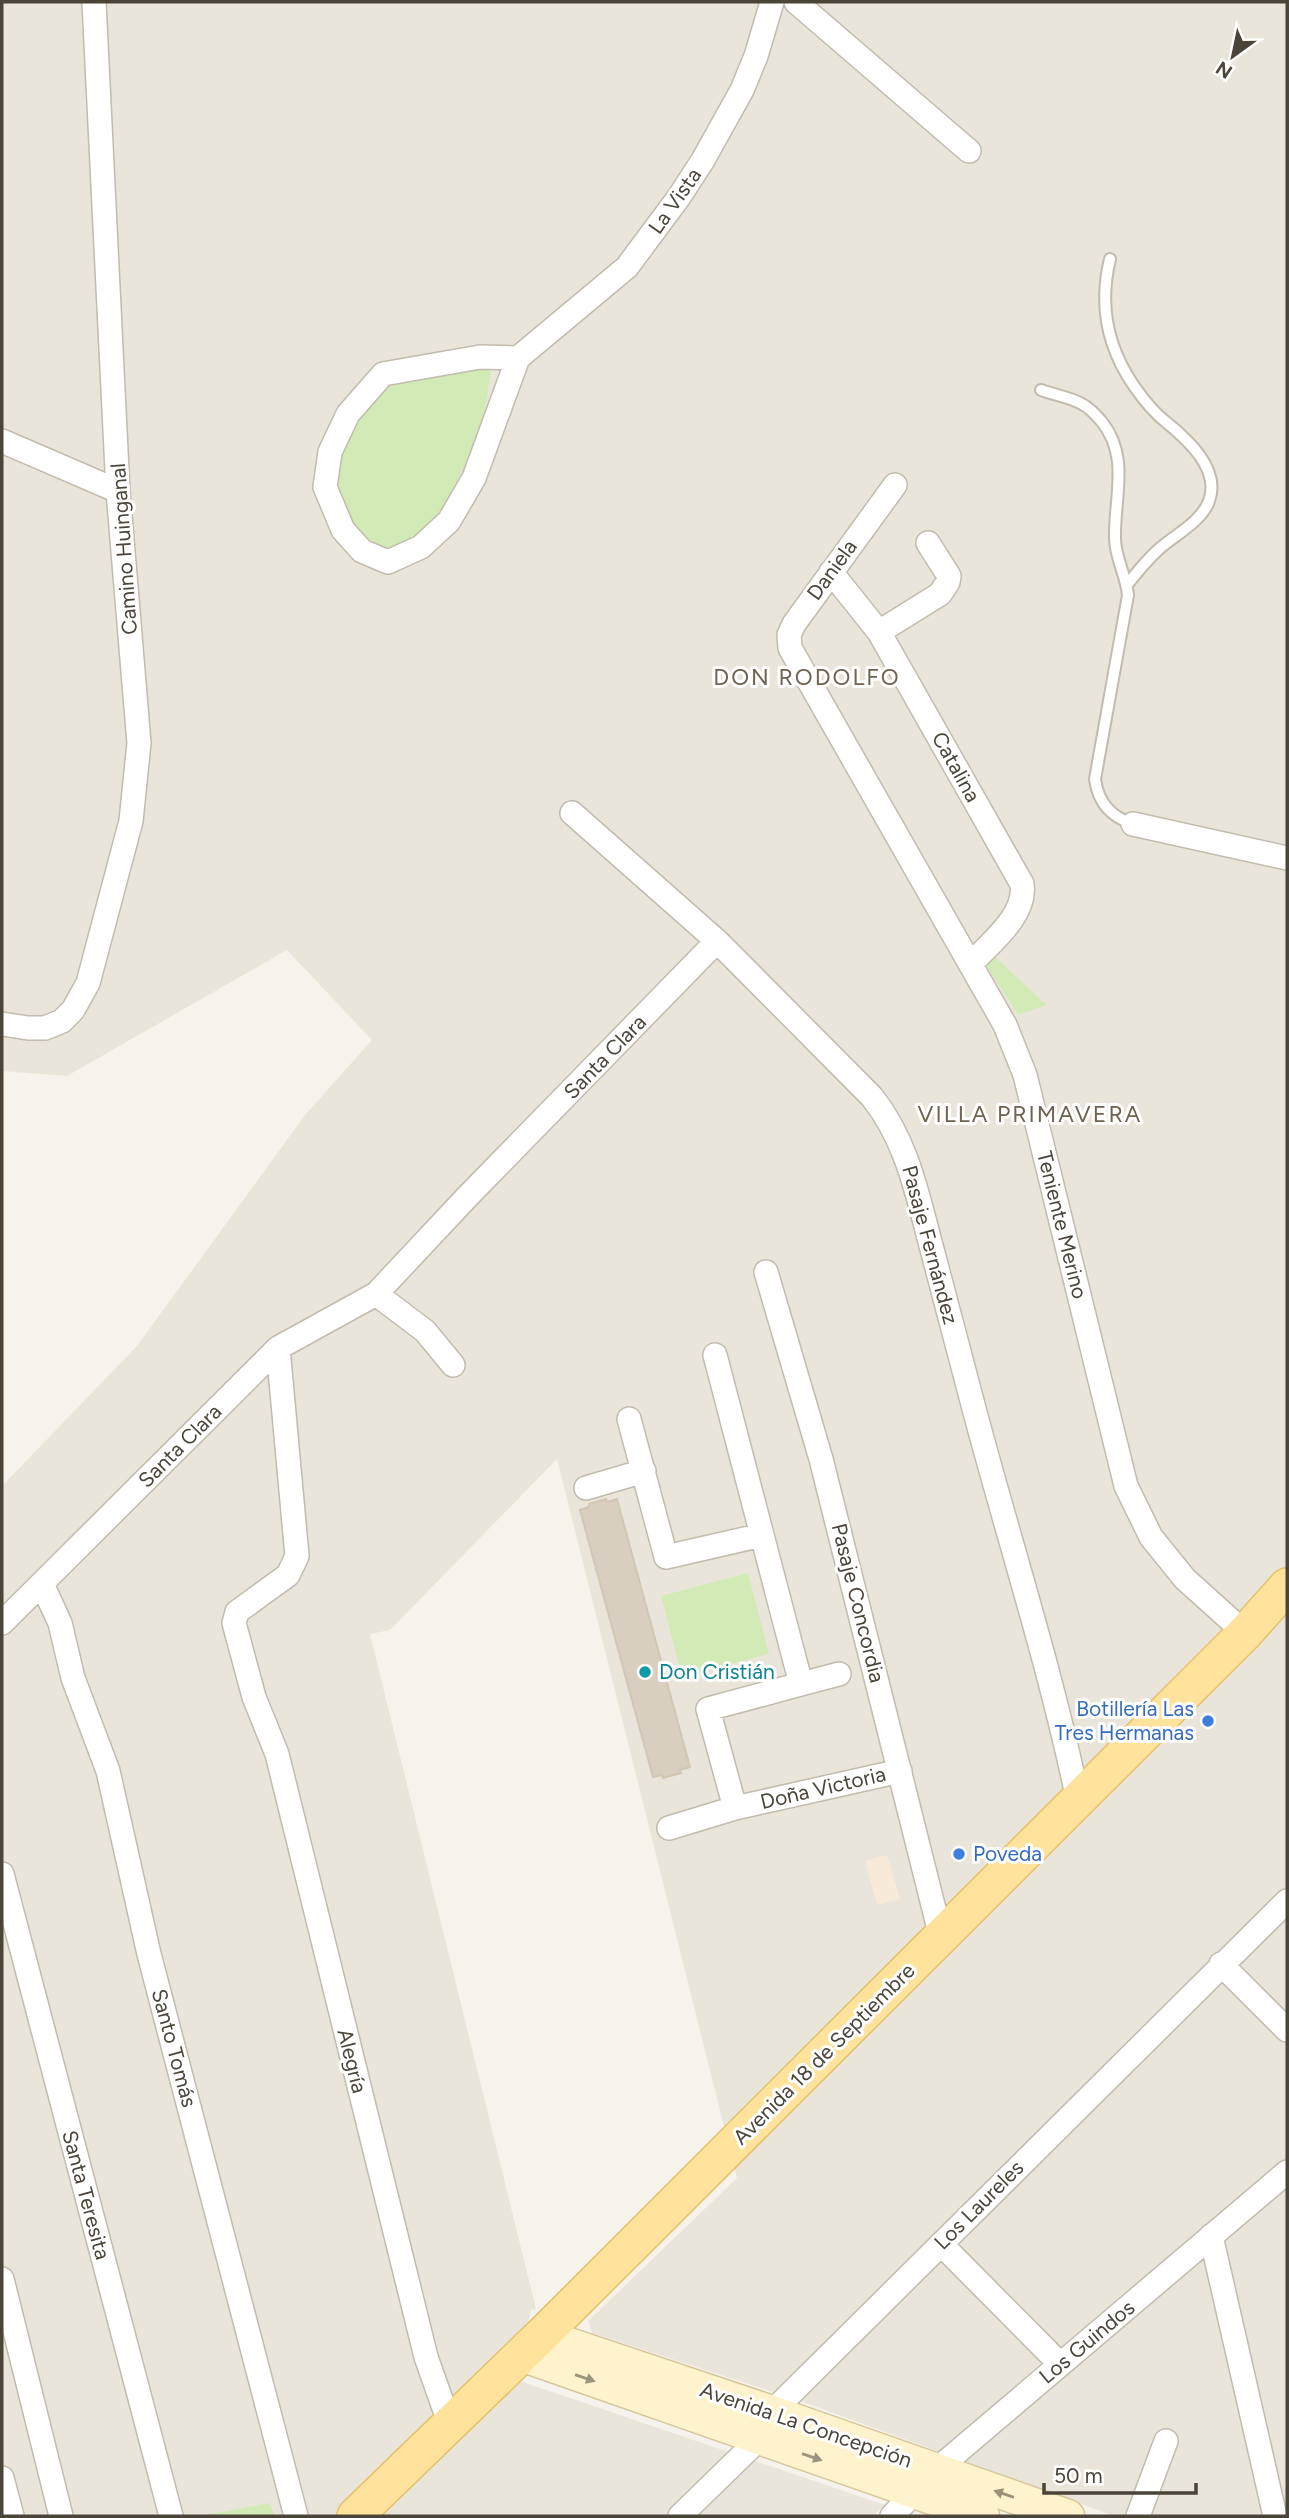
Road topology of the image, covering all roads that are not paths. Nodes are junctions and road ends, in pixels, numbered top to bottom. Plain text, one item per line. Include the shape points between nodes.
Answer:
1 (94, 2) edge
2 (772, 2) edge
3 (796, 2) edge
4 (969, 151) dead end
5 (1110, 259) dead end
6 (518, 358) junction
7 (1041, 390) dead end
8 (2, 440) edge
9 (895, 485) dead end
10 (118, 491) junction
11 (928, 543) dead end
12 (831, 572) junction
13 (1127, 585) junction
14 (879, 632) junction
15 (796, 662) joint
16 (572, 813) dead end
17 (1133, 824) joint
18 (1287, 858) edge
19 (717, 941) junction
20 (971, 964) junction
21 (2, 1024) edge
22 (765, 1272) dead end
23 (376, 1294) junction
24 (278, 1348) junction
25 (715, 1356) dead end
26 (453, 1366) dead end
27 (629, 1419) dead end
28 (644, 1471) junction
29 (586, 1488) dead end
30 (762, 1535) junction
31 (1287, 1568) edge
32 (43, 1584) junction
33 (1279, 1595) edge
34 (2, 1623) edge
35 (1245, 1633) junction
36 (839, 1674) dead end
37 (801, 1684) junction
38 (900, 1771) junction
39 (1078, 1800) junction
40 (735, 1808) junction
41 (669, 1828) dead end
42 (2, 1874) edge
43 (1287, 1901) edge
44 (941, 1937) junction
45 (1222, 1964) junction
46 (1287, 2030) edge
47 (1287, 2172) edge
48 (1211, 2236) junction
49 (941, 2244) junction
50 (2, 2279) edge
51 (532, 2345) junction
52 (1060, 2364) junction
53 (450, 2425) junction
54 (766, 2425) junction
55 (1166, 2441) dead end
56 (2, 2478) edge
57 (925, 2482) junction
58 (12, 2516) edge
59 (61, 2516) edge
60 (171, 2516) edge
61 (296, 2516) edge
62 (355, 2516) edge
63 (680, 2516) edge
64 (892, 2516) edge
65 (984, 2516) edge
66 (1068, 2516) edge
67 (1138, 2516) edge
68 (1275, 2516) edge

1 - 10 street, Camino Huinganal
2 - 6 street, La Vista via 742,90 673,206 627,267
3 - 4 street
5 - 13 lane via 1105,310 1112,346 1148,404 1195,449 1211,491 1205,509
6 - 6 street via 480,357 383,374 348,414 330,452 326,488 343,530 362,551 388,562 421,547 449,522 474,478
7 - 13 lane via 1083,404 1113,440 1119,467 1115,545
8 - 10 street
9 - 12 street, Daniela
10 - 21 street, Camino Huinganal via 139,743 131,821 88,983 73,1010 46,1028
11 - 14 street via 949,576 948,582 940,594
12 - 14 street, Catalina
12 - 15 street, Daniela via 789,635
13 - 17 lane via 1095,779 1104,806
14 - 20 street, Catalina via 1022,884 1021,905
15 - 20 street, Teniente Merino
16 - 19 street, Pasaje Fernández
17 - 18 street
19 - 23 street, Santa Clara
19 - 39 street, Pasaje Fernández via 872,1097 901,1144 1047,1667
20 - 35 street, Teniente Merino via 1005,1025 1025,1075 1126,1486 1151,1537 1185,1579
22 - 38 street, Pasaje Concordia via 821,1459
23 - 24 street, Santa Clara
23 - 26 street via 425,1331
24 - 32 street, Santa Clara
24 - 53 street, Alegría via 297,1556 288,1575 237,1612 234,1623 254,1697 276,1754 426,2357
25 - 30 street
27 - 28 street
28 - 29 street
28 - 30 street via 666,1557
30 - 37 street
31 - 33 main road, Avenida 18 de Septiembre
32 - 34 street, Santa Clara
32 - 61 street, Santo Tomás via 108,1771 149,1954
33 - 35 main road, Avenida 18 de Septiembre
35 - 39 main road, Avenida 18 de Septiembre
36 - 37 street, Doña Victoria
37 - 40 street, Doña Victoria via 708,1709
38 - 40 street, Doña Victoria
38 - 44 street, Pasaje Concordia
39 - 44 main road, Avenida 18 de Septiembre
40 - 41 street
42 - 60 street, Santa Teresita
43 - 45 street, Los Laureles
44 - 51 main road, Avenida 18 de Septiembre
45 - 46 street
45 - 49 street, Los Laureles
47 - 48 street, Los Guindos
48 - 52 street, Los Guindos
48 - 68 street
49 - 52 street
49 - 54 street, Los Laureles
50 - 59 street
51 - 53 main road, Avenida 18 de Septiembre
51 - 54 street, Avenida La Concepción
52 - 57 street, Los Guindos
53 - 62 main road, Avenida 18 de Septiembre
54 - 57 street, Avenida La Concepción
54 - 63 street, Los Laureles
55 - 67 street
56 - 58 street
57 - 64 street, Los Guindos
57 - 65 street, Avenida La Concepción
66 -> 57 street, Avenida La Concepción

